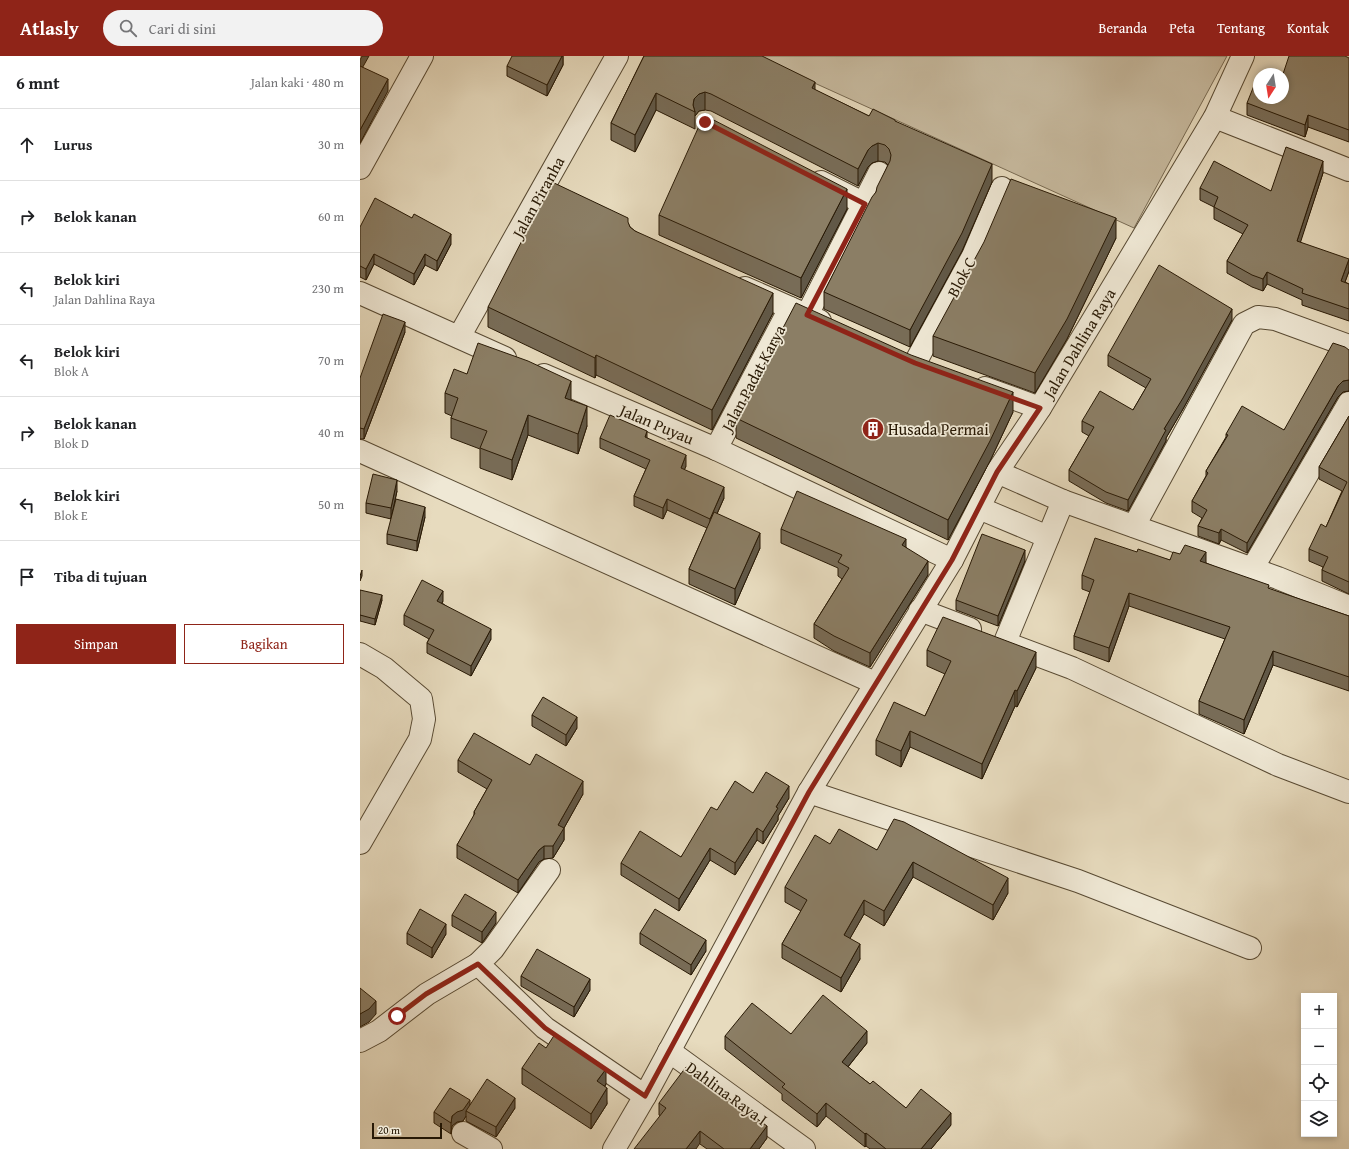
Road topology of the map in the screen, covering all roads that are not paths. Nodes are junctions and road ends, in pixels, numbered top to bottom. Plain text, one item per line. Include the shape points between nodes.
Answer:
1 (422, 56) edge
2 (617, 56) edge
3 (1243, 56) edge
4 (1215, 117) junction
5 (360, 168) edge
6 (1349, 170) edge
7 (802, 172) edge
8 (880, 173) dead end
9 (1002, 188) dead end
10 (865, 204) junction
11 (726, 279) edge
12 (360, 293) edge
13 (799, 311) junction
14 (836, 328) edge
15 (458, 337) junction
16 (1349, 346) edge
17 (937, 371) edge
18 (967, 382) edge
19 (1349, 403) edge
20 (1040, 408) junction
21 (716, 448) junction
22 (360, 451) edge
23 (997, 472) junction
24 (1063, 502) junction
25 (979, 508) junction
26 (1134, 526) junction
27 (1048, 537) junction
28 (952, 560) junction
29 (1252, 569) junction
30 (1349, 607) edge
31 (920, 610) junction
32 (1005, 642) junction
33 (360, 654) edge
34 (875, 683) junction
35 (809, 792) junction
36 (1349, 792) edge
37 (360, 844) edge
38 (549, 870) dead end
39 (1250, 948) dead end
40 (478, 964) junction
41 (360, 1041) edge
42 (669, 1051) junction
43 (645, 1096) junction
44 (463, 1133) dead end
45 (491, 1149) edge
46 (614, 1149) edge
47 (804, 1149) edge

1 - 5 street
2 - 15 street, Jalan Piranha
3 - 4 street, Jalan Dahlina Raya
4 - 6 street
4 - 20 street, Jalan Dahlina Raya
7 - 10 street
8 - 10 street, Jalan Padat Karya
9 - 17 street, Blok C via 973,256 908,360
10 - 13 street, Jalan Padat Karya
11 - 13 street
12 - 15 street, Jalan Puyau
13 - 14 street
13 - 21 street, Jalan Padat Karya
15 - 21 street, Jalan Puyau
16 - 26 street via 1275,319 1258,317 1244,324
18 - 20 street
19 - 29 street
20 - 23 street, Jalan Dahlina Raya
21 - 28 street, Jalan Puyau
22 - 34 street
23 - 24 street
23 - 25 street, Jalan Dahlina Raya
24 - 26 street
24 - 27 street
25 - 27 street
25 - 28 street, Jalan Dahlina Raya
26 - 29 street
27 - 32 street
28 - 31 street, Jalan Dahlina Raya
29 - 30 street
31 - 32 street
31 - 34 street, Jalan Dahlina Raya
32 - 36 street via 1072,668 1278,765
33 - 37 street via 384,668 421,699 424,719 420,739
34 - 35 street, Jalan Dahlina Raya
35 - 39 street via 1078,881
35 - 42 street, Jalan Dahlina Raya
38 - 40 street via 492,949
40 - 41 street via 426,994 379,1031
40 - 43 street via 545,1028
42 - 43 street, Jalan Dahlina Raya
42 - 47 street, Dahlina Raya I
43 - 46 street, Jalan Dahlina Raya
44 - 45 street

